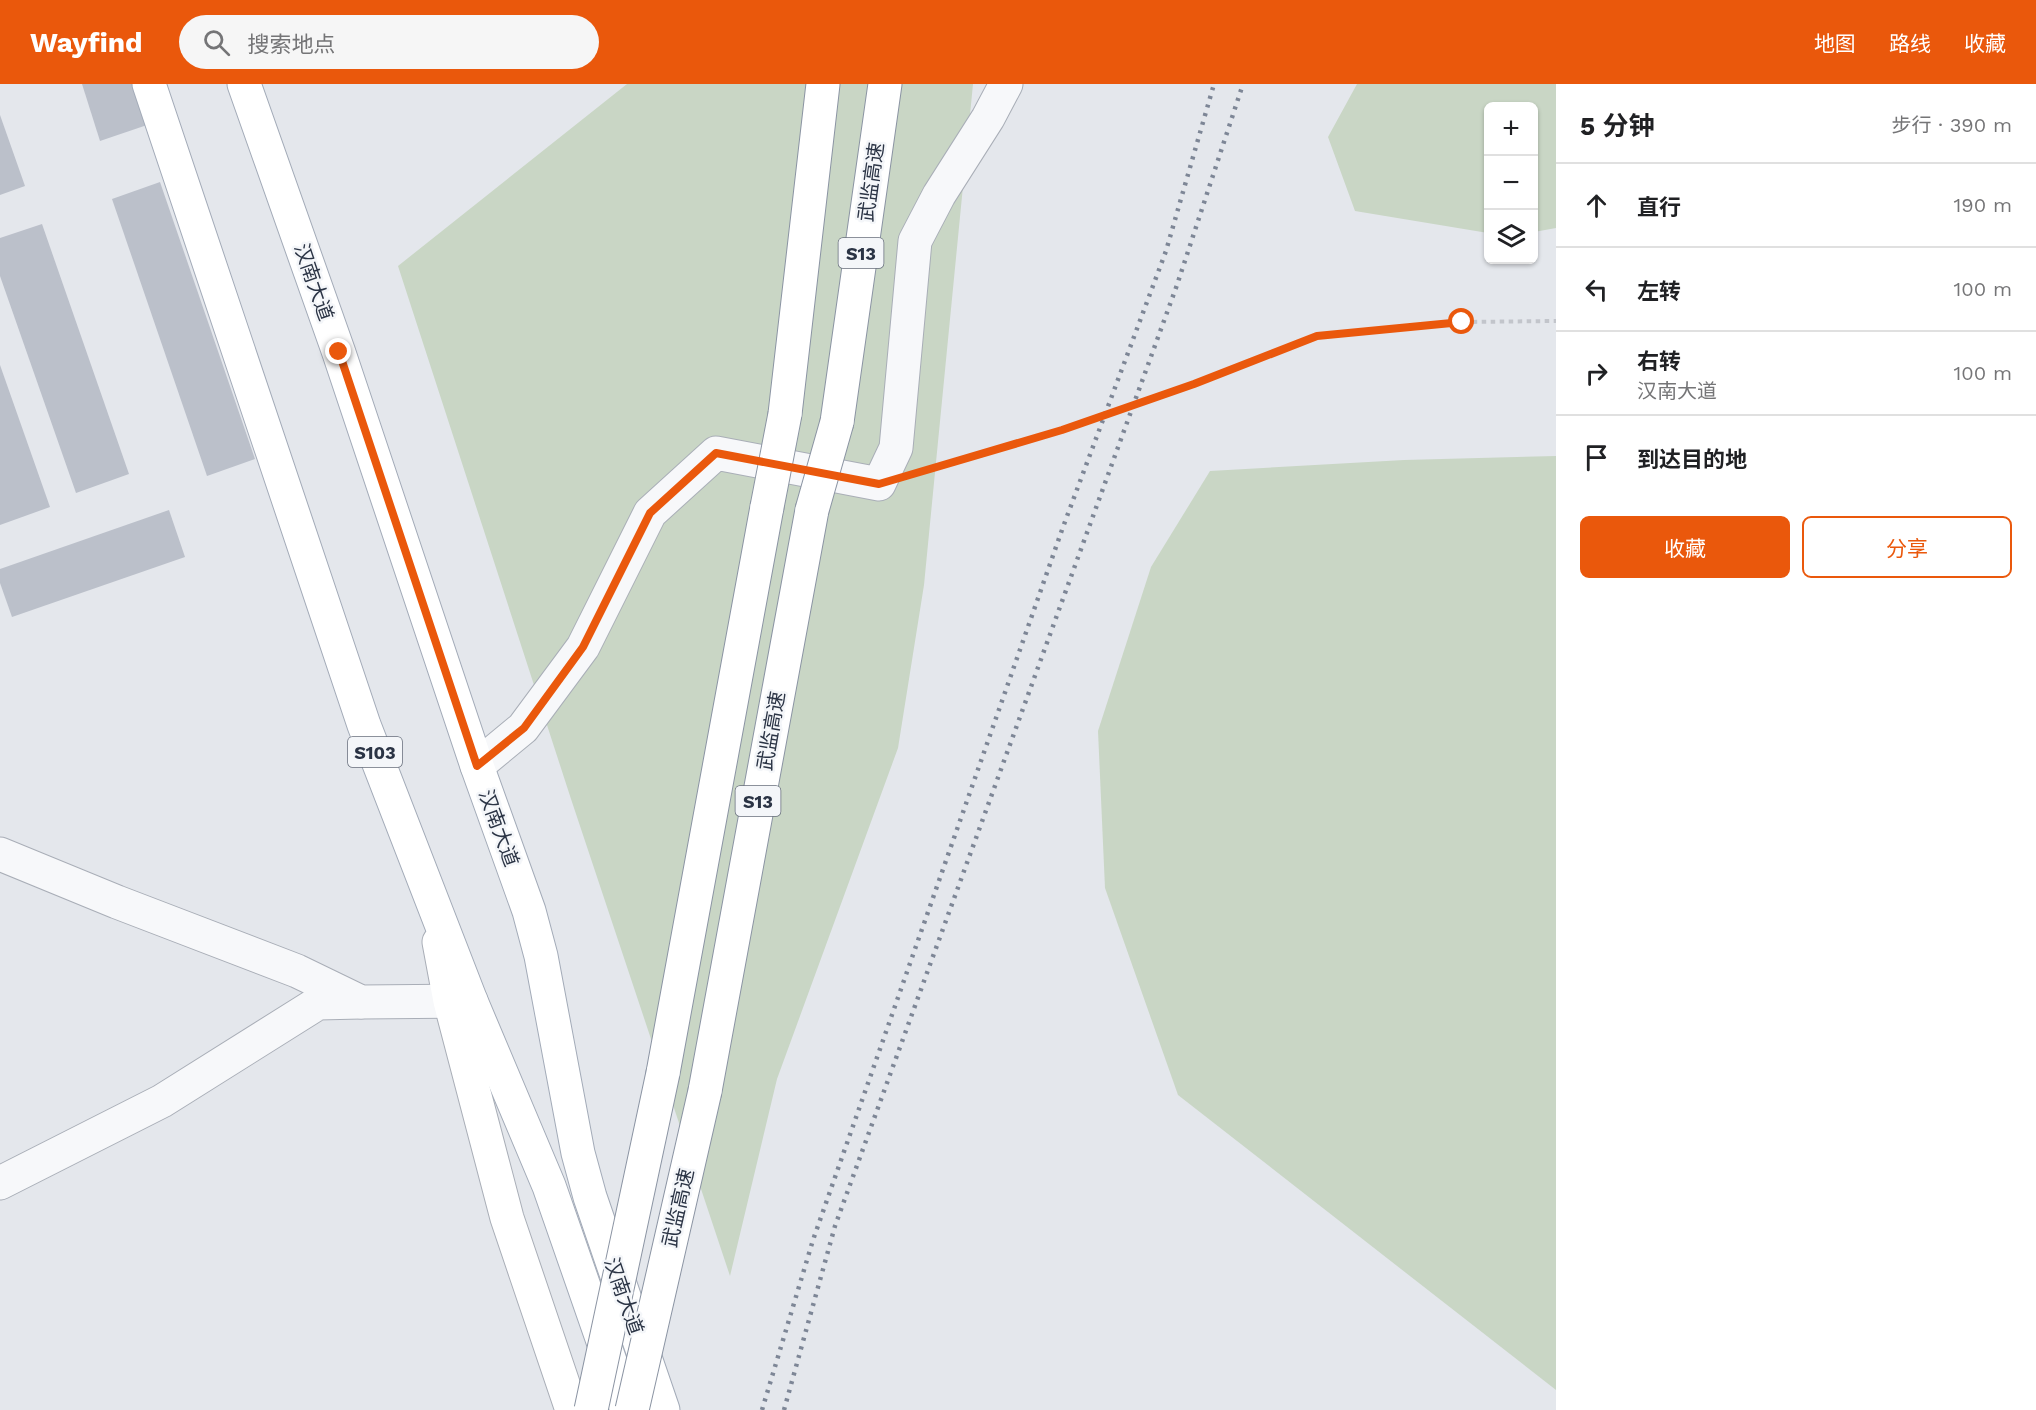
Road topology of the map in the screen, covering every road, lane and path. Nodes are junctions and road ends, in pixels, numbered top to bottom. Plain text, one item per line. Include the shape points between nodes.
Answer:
1 (149, 84) edge
2 (244, 84) edge
3 (823, 84) edge
4 (885, 84) edge
5 (1006, 84) edge
6 (1556, 321) edge
7 (879, 484) junction
8 (477, 766) junction
9 (0, 854) edge
10 (461, 1001) junction
11 (361, 1002) junction
12 (0, 1183) edge
13 (572, 1410) edge
14 (591, 1410) edge
15 (627, 1410) edge
16 (632, 1410) edge
17 (663, 1410) edge

1 - 10 main road, 汉南大道 / S103 via 364,725 430,893
2 - 8 main road, 汉南大道 via 339,352
3 - 14 main road, S13, bridge via 785,414 663,1073
4 - 16 main road, 武监高速 / S13, bridge via 837,422 812,510 705,1091
5 - 7 street via 915,241 896,448
6 - 7 path via 1462,322 1317,336 1062,430
7 - 8 street via 716,453 650,513 583,647 524,728
8 - 17 main road, 汉南大道 via 538,945 590,1197
9 - 11 street via 297,971
10 - 11 street
10 - 13 main road, 汉南大道 / S103 via 507,1218
10 - 15 main road, 汉南大道 / S103 via 549,1186
11 - 12 street via 318,1003 162,1101

